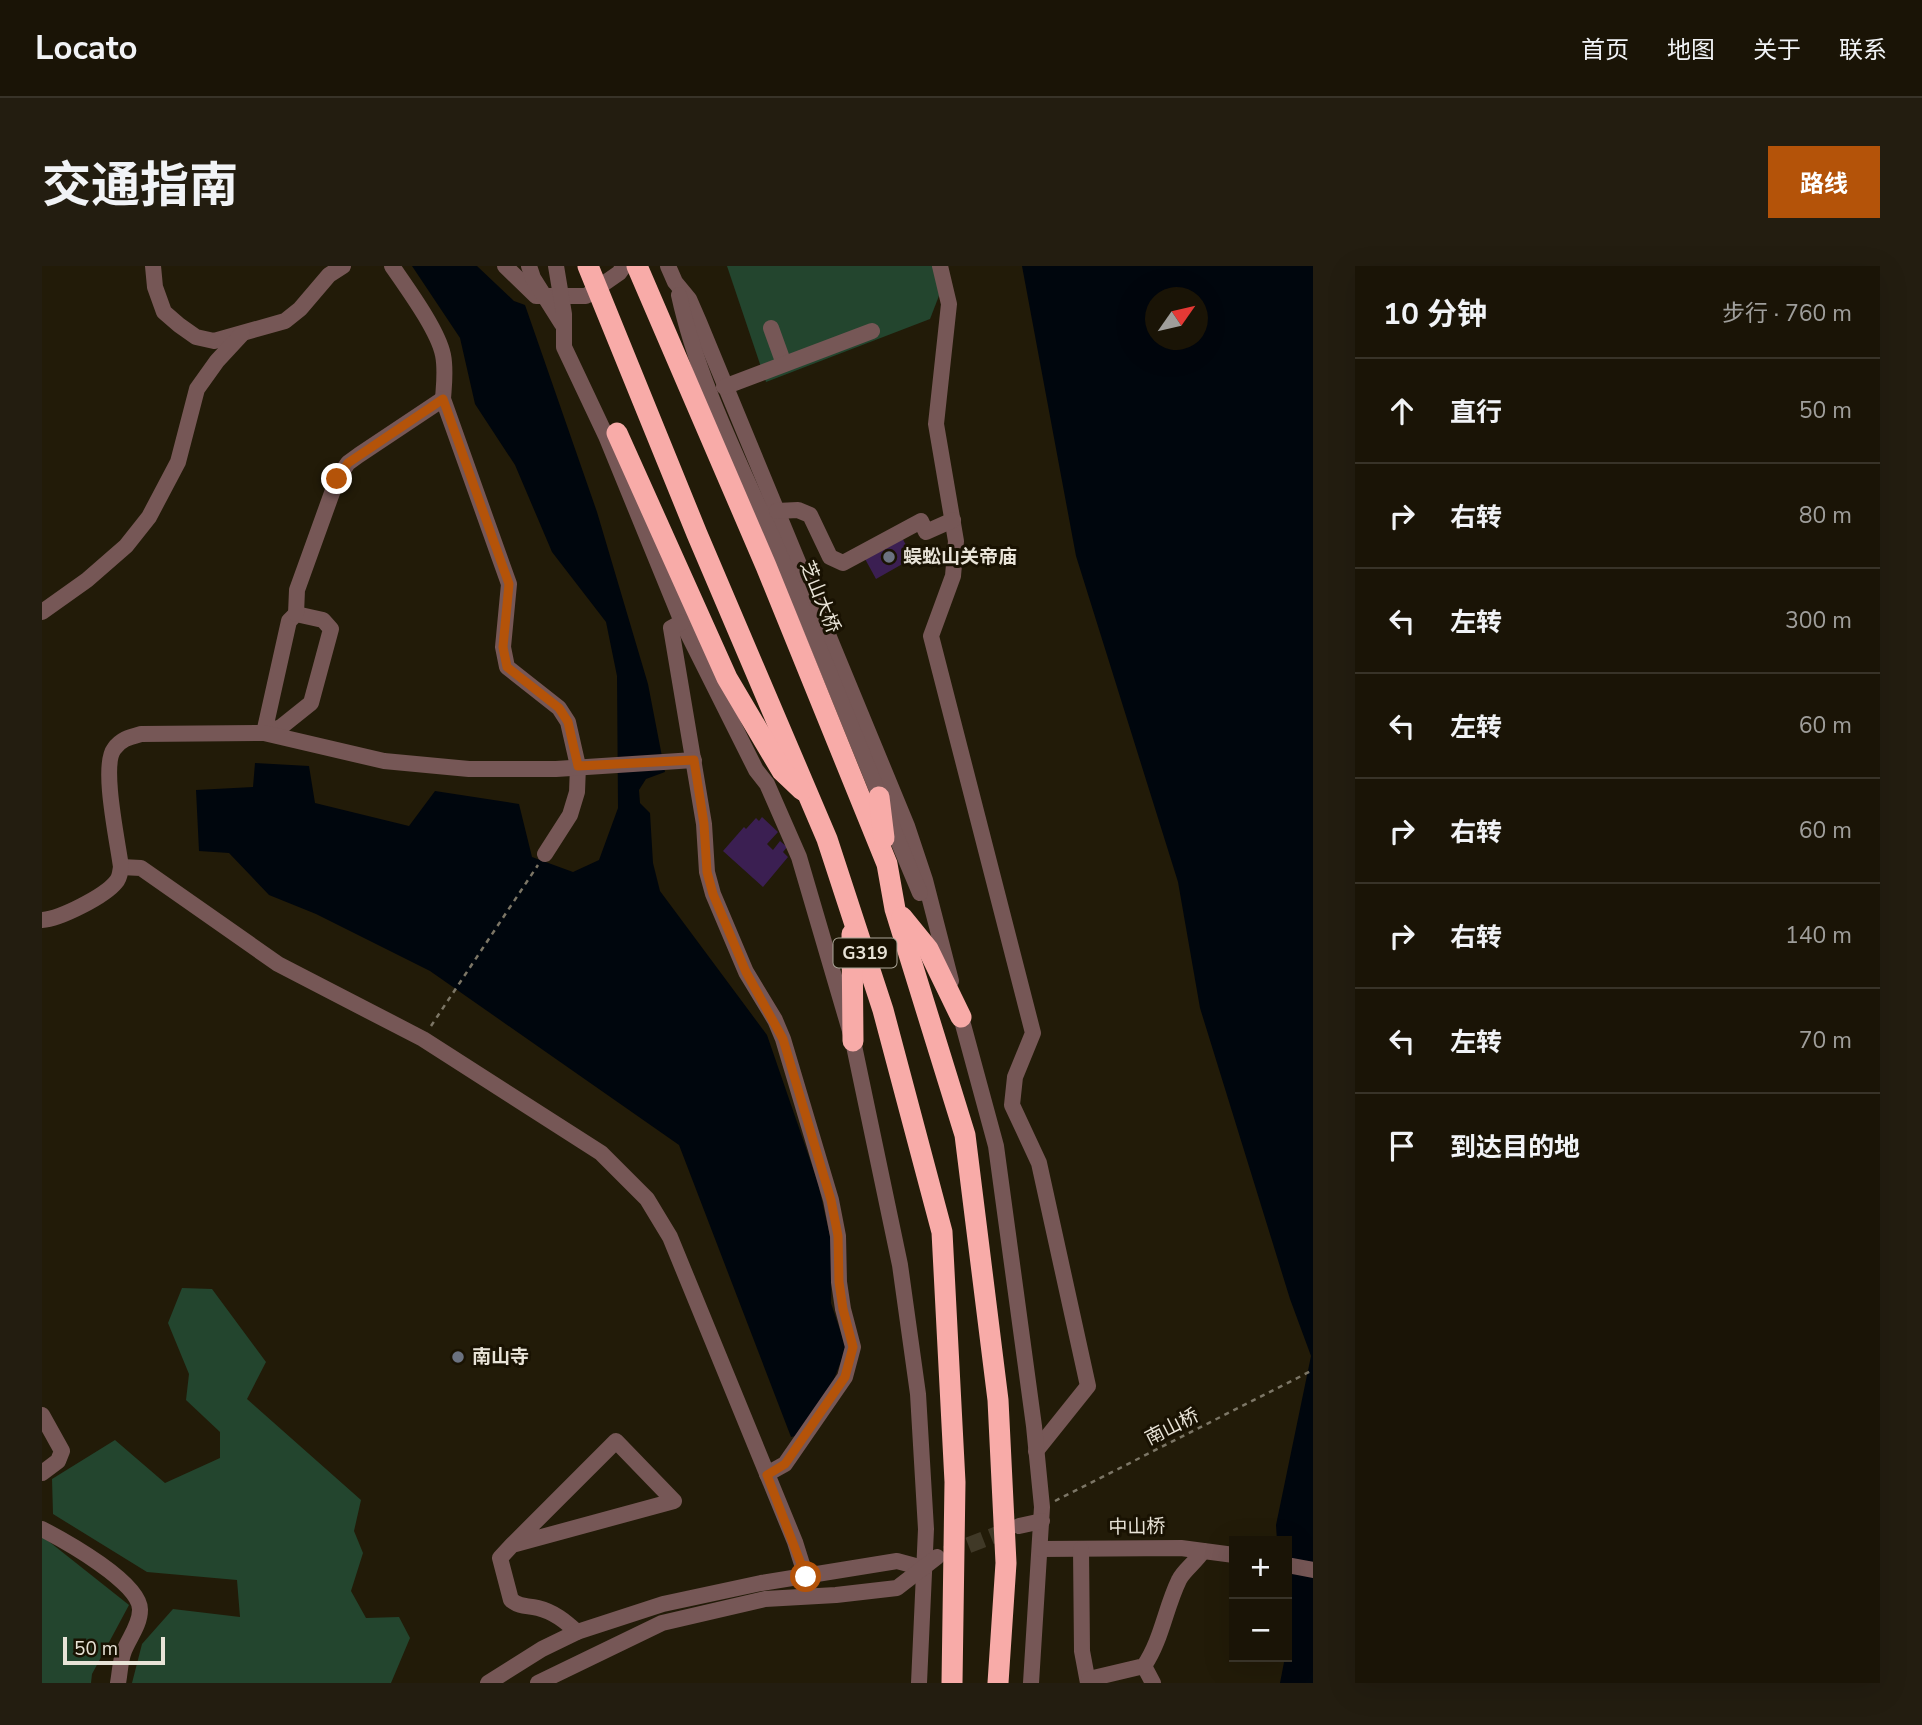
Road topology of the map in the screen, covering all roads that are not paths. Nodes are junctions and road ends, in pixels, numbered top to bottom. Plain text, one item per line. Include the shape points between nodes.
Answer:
1 (153, 266) edge
2 (343, 266) edge
3 (392, 266) edge
4 (505, 266) edge
5 (529, 266) edge
6 (556, 266) edge
7 (624, 266) edge
8 (637, 266) edge
9 (668, 266) edge
10 (676, 266) edge
11 (940, 266) edge
12 (591, 269) edge
13 (771, 328) dead end
14 (872, 331) dead end
15 (242, 334) junction
16 (784, 364) junction
17 (724, 387) junction
18 (443, 399) junction
19 (617, 433) joint
20 (777, 511) junction
21 (953, 520) junction
22 (42, 612) edge
23 (296, 614) junction
24 (682, 622) junction
25 (264, 733) junction
26 (694, 760) junction
27 (586, 766) junction
28 (879, 797) junction
29 (810, 798) junction
30 (545, 854) road end
31 (887, 864) junction
32 (121, 867) junction
33 (895, 909) junction
34 (852, 911) junction
35 (42, 920) edge
36 (940, 941) junction
37 (961, 1017) junction
38 (853, 1041) junction
39 (1012, 1105) junction
40 (989, 1119) junction
41 (42, 1415) edge
42 (1036, 1451) junction
43 (42, 1473) edge
44 (767, 1475) junction
45 (1042, 1514) junction
46 (1019, 1526) tunnel mouth
47 (42, 1529) edge
48 (512, 1545) junction
49 (1041, 1549) junction
50 (1081, 1549) junction
51 (1203, 1551) junction
52 (1229, 1554) edge
53 (937, 1557) tunnel mouth
54 (1292, 1565) edge
55 (923, 1568) junction
56 (1313, 1570) edge
57 (806, 1577) junction
58 (577, 1632) junction
59 (1144, 1666) junction
60 (560, 1678) edge
61 (1089, 1681) edge
62 (118, 1683) edge
63 (488, 1683) edge
64 (538, 1683) edge
65 (919, 1683) edge
66 (952, 1683) edge
67 (998, 1683) edge
68 (1031, 1683) edge
69 (1153, 1683) edge

1 - 15 street via 164,312 178,326 214,341
2 - 15 street via 285,321
3 - 18 street via 440,345 445,367
4 - 7 street via 536,296 586,296
5 - 19 street via 571,338
6 - 24 street via 564,347 606,436
8 - 31 highway, G319
9 - 17 street via 689,299
10 - 28 street, 芝山大桥 via 686,326 700,368
11 - 21 street via 949,304 936,424
12 - 29 highway, G319
13 - 16 street
14 - 16 street
15 - 22 street via 197,389 178,461 149,517 87,580
16 - 17 street
17 - 20 street
18 - 23 street via 348,463 337,479 297,590
18 - 27 street via 509,584 503,647 507,667 559,708
19 - 29 highway via 727,678 782,771
20 - 21 street via 798,510 810,515 830,557 843,563 921,521 926,532
20 - 36 street via 907,826
21 - 39 street via 953,576 931,636 1033,1033 1015,1077
23 - 25 street via 289,621
23 - 25 street via 323,620 331,629 311,703 281,727
24 - 26 street via 671,628
24 - 38 street via 755,769 767,784 799,857
25 - 27 street via 384,761 469,769
25 - 32 street via 124,738 107,767
26 - 27 street
26 - 44 street via 713,894 746,972 783,1039 831,1200 843,1309 853,1347 845,1377 785,1464
27 - 30 street via 570,816
28 - 31 highway
28 - 36 street, 芝山大桥
29 - 34 highway, G319
31 - 33 highway, G319
32 - 35 street via 118,880 108,889 64,914
32 - 44 street via 141,868 278,964 423,1039 601,1153 648,1199 670,1237
33 - 37 highway via 928,949
33 - 67 highway, G319 via 965,1135 998,1400 1006,1563
34 - 38 highway
34 - 66 highway, G319 via 942,1232 955,1482
36 - 37 street
37 - 40 street
38 - 55 street via 901,1265 918,1394 926,1530
39 - 40 street
39 - 42 street via 1039,1163 1088,1386
40 - 42 street
41 - 43 street via 62,1451 58,1461
42 - 45 street
44 - 57 street
45 - 46 street
45 - 49 street
47 - 62 street via 123,1581 136,1595 141,1609 123,1652
48 - 48 street via 616,1441 674,1501 566,1530
48 - 58 street via 500,1558 511,1600 521,1607 558,1615
49 - 50 street, 中山桥
49 - 68 street
50 - 51 street, 中山桥
50 - 61 street via 1082,1651
51 - 52 street, 中山桥
51 - 59 street via 1179,1577 1159,1640
53 - 55 street
54 - 56 street
55 - 57 street via 897,1561
55 - 60 street via 897,1588 765,1599 662,1623
55 - 65 street
57 - 58 street via 663,1604
58 - 63 street
59 - 61 street
59 - 69 street
60 - 64 street

